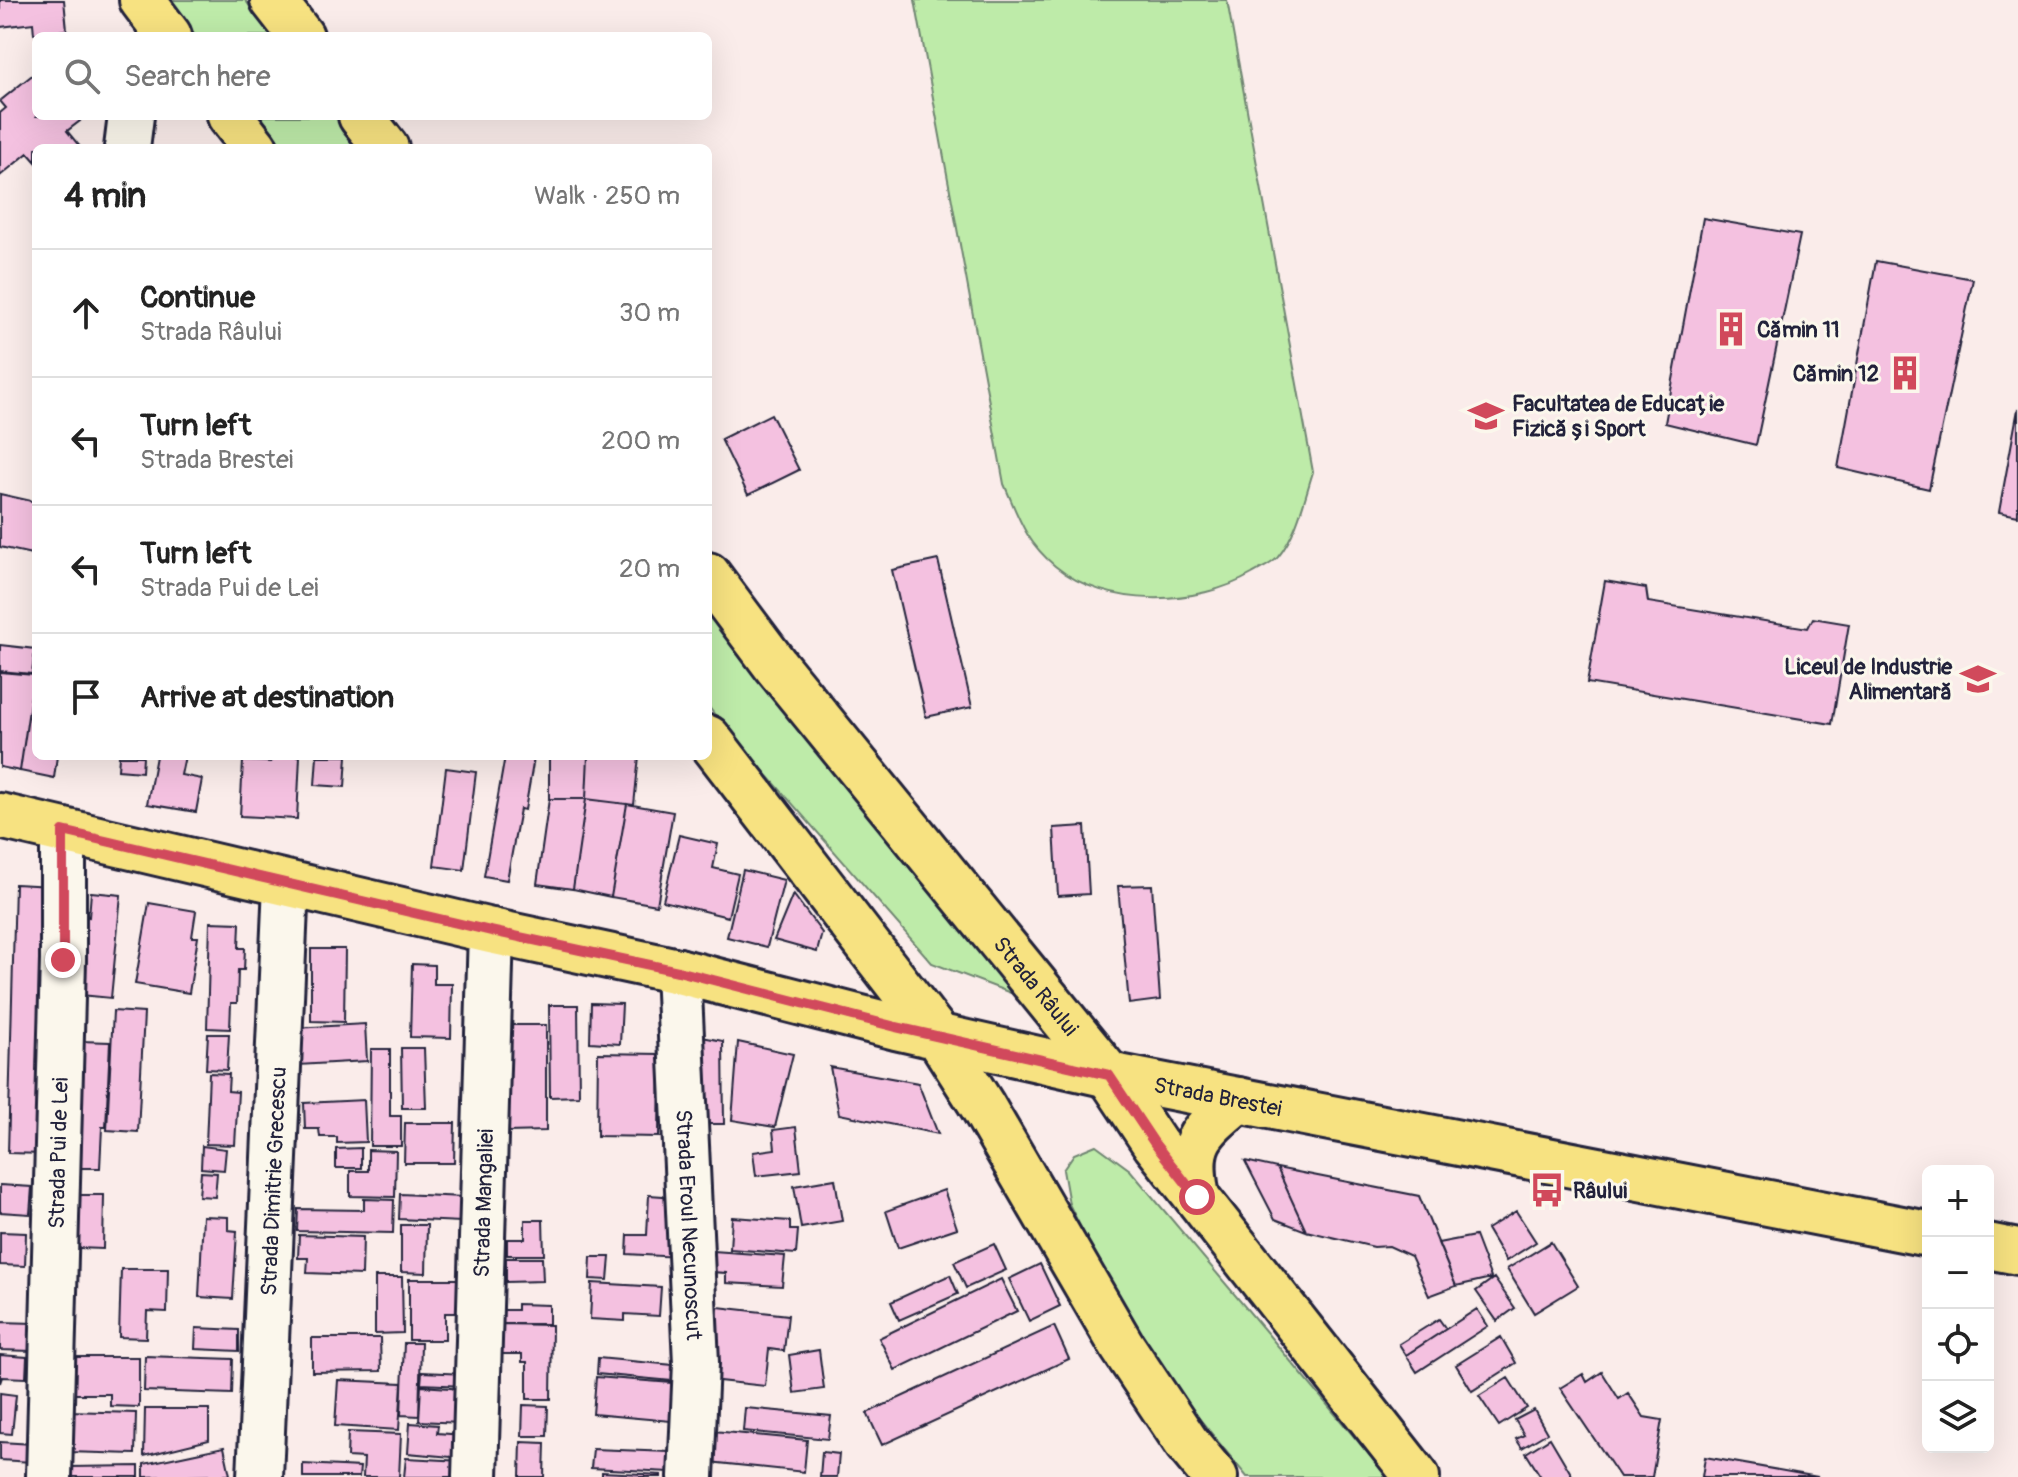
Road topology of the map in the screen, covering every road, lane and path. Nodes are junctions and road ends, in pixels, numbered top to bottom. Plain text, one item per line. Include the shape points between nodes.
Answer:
1 (273, 0) edge
2 (298, 32) edge
3 (130, 120) edge
4 (233, 120) edge
5 (364, 120) edge
6 (128, 144) edge
7 (252, 144) edge
8 (383, 144) edge
9 (712, 580) edge
10 (712, 743) edge
11 (0, 816) edge
12 (63, 831) junction
13 (286, 884) junction
14 (491, 931) junction
15 (678, 971) junction
16 (938, 1036) junction
17 (1109, 1075) junction
18 (1238, 1100) junction
19 (1197, 1197) junction
20 (1922, 1233) edge
21 (1994, 1247) edge
22 (2018, 1252) edge
23 (49, 1477) edge
24 (260, 1477) edge
25 (475, 1477) edge
26 (691, 1477) edge
27 (1215, 1477) edge
28 (1417, 1477) edge

1 - 2 main road
3 - 6 street
4 - 7 main road
5 - 8 main road
9 - 17 main road, Strada Râului
10 - 16 main road
11 - 12 main road, Strada Brestei
12 - 13 main road, Strada Brestei
12 - 23 street, Strada Pui de Lei
13 - 14 main road, Strada Brestei
13 - 24 street, Strada Dimitrie Grecescu
14 - 15 main road, Strada Brestei
14 - 25 street, Strada Mangaliei
15 - 16 main road, Strada Brestei
15 - 26 street, Strada Eroul Necunoscut via 696,1363
16 - 17 main road, Strada Brestei
16 - 27 main road via 1122,1346
17 - 18 main road, Strada Brestei
17 - 19 main road, Strada Râului
18 - 19 main road via 1202,1132 1192,1169
18 - 20 main road, Strada Brestei
19 - 28 main road, Strada Râului
21 - 22 main road

